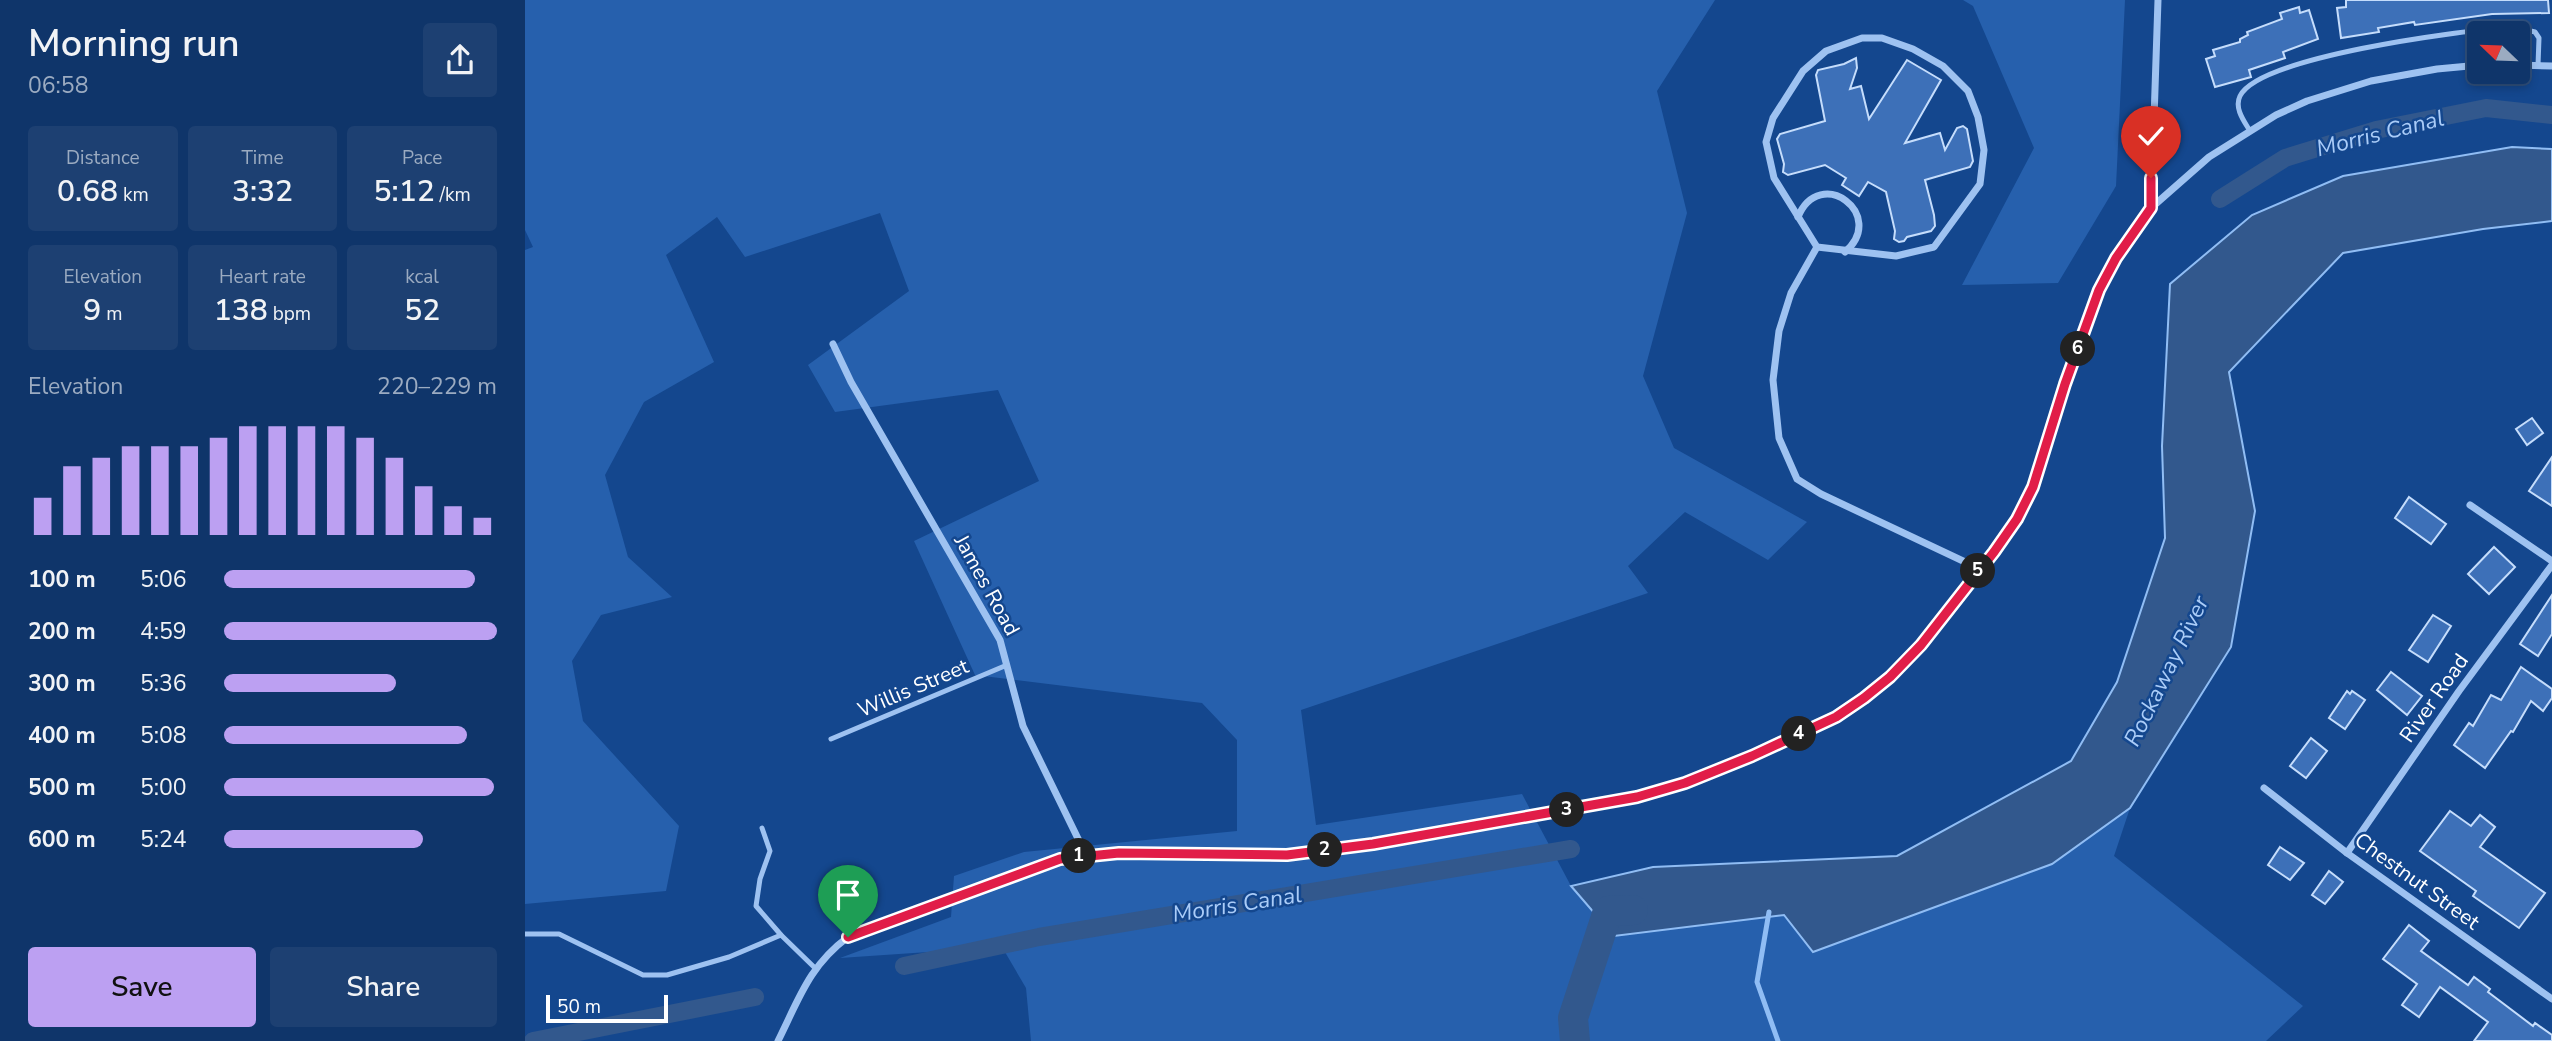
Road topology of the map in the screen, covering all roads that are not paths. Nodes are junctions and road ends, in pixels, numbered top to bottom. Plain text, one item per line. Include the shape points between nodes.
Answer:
1 (2158, 0) edge
2 (2531, 65) edge
3 (2538, 65) junction
4 (2467, 66) edge
5 (2552, 66) edge
6 (2250, 131) junction
7 (2151, 208) junction
8 (1798, 217) junction
9 (1817, 247) junction
10 (1845, 252) junction
11 (833, 344) dead end
12 (2470, 505) dead end
13 (2552, 563) edge
14 (1980, 569) junction
15 (1007, 666) junction
16 (831, 739) dead end
17 (2265, 788) dead end
18 (762, 828) dead end
19 (2347, 853) junction
20 (1086, 855) junction
21 (525, 934) edge
22 (781, 934) junction
23 (815, 968) junction
24 (2552, 999) edge
25 (778, 1041) edge

1 - 7 street
2 - 3 street
3 - 5 street
3 - 6 lane via 2539,38 2520,28 2438,35 2349,50 2306,62 2248,88 2238,103
4 - 6 street via 2338,89
6 - 7 street via 2198,165
7 - 14 street via 2099,290 2033,487 2017,519
8 - 9 street
8 - 10 street via 1813,198 1828,194 1844,198 1855,209 1859,225 1856,240
8 - 10 street via 1774,178 1766,142 1773,118 1803,71 1826,51 1862,38 1882,38 1943,66 1968,91 1978,117 1984,150 1980,184 1934,247 1896,256
9 - 10 street
9 - 14 street via 1791,293 1779,331 1773,380 1779,438 1797,479
11 - 15 street, James Road via 986,612
12 - 13 street
13 - 19 street, River Road
14 - 20 street via 1921,645 1864,698 1836,717 1685,783 1540,816 1287,855
15 - 16 lane, Willis Street
15 - 20 street, James Road via 1023,726
17 - 19 street, Chestnut Street
18 - 22 lane via 770,851 756,906
19 - 24 street, Chestnut Street
20 - 23 street via 1060,859 858,932
21 - 22 lane via 559,934 643,975 667,975 729,957
22 - 23 lane
23 - 25 street

